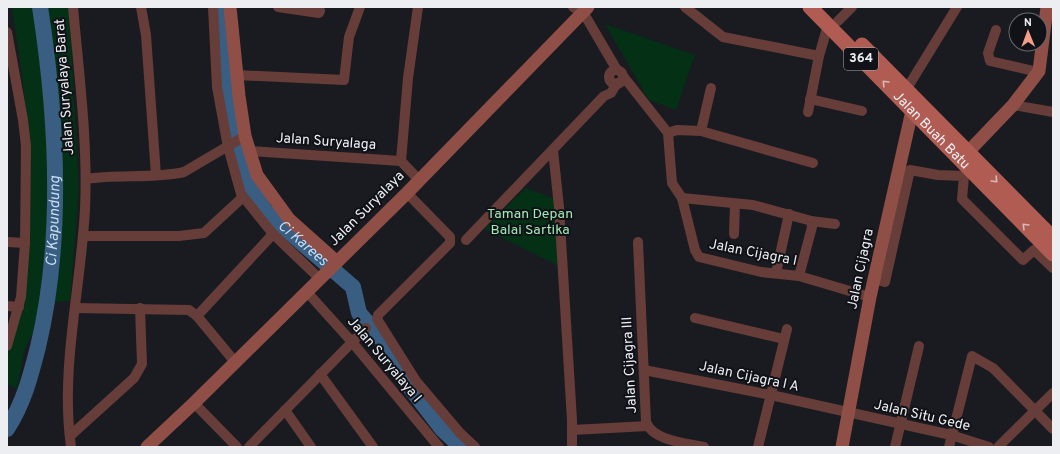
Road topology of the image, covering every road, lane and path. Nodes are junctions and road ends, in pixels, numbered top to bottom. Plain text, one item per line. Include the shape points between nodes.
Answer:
1 (74, 7) edge
2 (141, 7) edge
3 (213, 7) edge
4 (230, 7) edge
5 (278, 7) edge
6 (314, 7) edge
7 (360, 7) edge
8 (418, 7) edge
9 (685, 7) edge
10 (810, 7) edge
11 (824, 7) edge
12 (852, 7) edge
13 (1047, 7) edge
14 (955, 8) edge
15 (581, 9) edge
16 (833, 23) junction
17 (996, 30) dead end
18 (7, 32) edge
19 (819, 56) junction
20 (1038, 72) junction
21 (236, 75) junction
22 (618, 76) junction
23 (711, 88) dead end
24 (810, 99) junction
25 (911, 100) junction
26 (1013, 105) junction
27 (862, 111) dead end
28 (808, 112) dead end
29 (1053, 112) edge
30 (701, 131) junction
31 (668, 133) junction
32 (234, 143) junction
33 (553, 150) junction
34 (249, 151) junction
35 (968, 152) junction
36 (401, 161) junction
37 (813, 163) dead end
38 (970, 170) junction
39 (156, 175) junction
40 (86, 179) junction
41 (419, 180) junction
42 (407, 193) junction
43 (242, 197) junction
44 (682, 198) junction
45 (736, 204) junction
46 (789, 214) junction
47 (811, 222) junction
48 (835, 224) dead end
49 (273, 234) junction
50 (734, 234) dead end
51 (83, 236) junction
52 (1053, 238) edge
53 (466, 240) dead end
54 (7, 242) edge
55 (638, 242) dead end
56 (25, 243) junction
57 (1053, 254) edge
58 (335, 264) junction
59 (1053, 268) edge
60 (776, 273) junction
61 (799, 276) junction
62 (322, 277) junction
63 (874, 279) junction
64 (307, 292) junction
65 (870, 297) junction
66 (7, 306) edge
67 (19, 307) junction
68 (75, 308) junction
69 (140, 308) junction
70 (197, 316) junction
71 (695, 318) dead end
72 (366, 328) dead end
73 (352, 342) junction
74 (7, 346) edge
75 (919, 346) dead end
76 (235, 362) junction
77 (644, 370) junction
78 (320, 374) junction
79 (1053, 392) edge
80 (771, 395) junction
81 (194, 403) junction
82 (285, 410) junction
83 (1034, 410) junction
84 (849, 413) junction
85 (900, 424) junction
86 (648, 426) junction
87 (1053, 429) edge
88 (572, 430) junction
89 (951, 435) junction
90 (70, 436) junction
91 (71, 447) edge
92 (147, 447) edge
93 (237, 447) edge
94 (249, 447) edge
95 (311, 447) edge
96 (373, 447) edge
97 (439, 447) edge
98 (475, 447) edge
99 (572, 447) edge
100 (704, 447) edge
101 (758, 447) edge
102 (842, 447) edge
103 (895, 447) edge
104 (949, 447) edge
105 (989, 447) edge
106 (998, 447) edge

1 - 40 street, Jalan Suryalaya Barat
2 - 39 street via 146,35
3 - 32 street via 217,87
4 - 21 street
5 - 6 street via 319,13
7 - 21 street via 349,37 344,80
8 - 36 street via 408,78
9 - 19 street via 723,38
10 - 16 main road, Jalan Buah Batu / 364
11 - 16 main road, Jalan Buah Batu / 364
12 - 16 street
13 - 20 street
14 - 25 street
15 - 22 street
15 - 41 street, Jalan Suryalaya
16 - 19 street
25 -> 16 main road, Jalan Buah Batu / 364
16 - 25 main road, Jalan Buah Batu / 364
17 - 20 street via 988,53 990,60
18 - 56 street via 26,146
19 - 24 street
20 - 26 street
21 - 32 street
22 - 31 street
22 - 33 street via 604,96
23 - 30 street
24 - 27 street
24 - 28 street
25 - 35 main road, Jalan Buah Batu / 364
25 - 38 main road, Jalan Buah Batu / 364
25 - 63 street, Jalan Cijagra
26 - 29 street
26 - 35 street
30 - 31 street via 677,130
30 - 37 street
31 - 44 street, Jalan Cijagra I via 672,182
32 - 34 street
32 - 39 street via 184,172
32 - 43 street
33 - 53 street
33 - 88 street via 559,208
34 - 36 street, Jalan Suryalaga
34 - 58 street via 261,183 289,219
35 - 38 street
35 -> 52 main road, Jalan Buah Batu / 364
36 - 41 street
57 -> 38 main road, Jalan Buah Batu / 364
39 - 40 street via 119,175
40 - 51 street, Jalan Suryalaya Barat
41 - 42 street, Jalan Suryalaya
42 - 58 street, Jalan Suryalaya
42 - 98 street via 450,237 450,243 378,315 377,319 416,381
43 - 49 street
43 - 51 street via 204,233 179,236
44 - 45 street
44 - 60 street, Jalan Cijagra I via 699,257 761,272
45 - 46 street via 753,205
45 - 50 street
46 - 47 street
46 - 60 street
47 - 48 street
47 - 61 street via 812,227
49 - 62 street
49 - 70 street
51 - 68 street, Jalan Suryalaya Barat
54 - 56 street
55 - 77 street, Jalan Cijagra III
56 - 67 street
58 - 62 street, Jalan Suryalaya
59 - 63 street via 1034,250 1024,260 962,199 964,176 910,170 885,282
60 - 61 street, Jalan Cijagra I
61 - 65 street, Jalan Cijagra I
62 - 64 street, Jalan Suryalaya
63 - 65 street, Jalan Cijagra
64 - 73 street, Jalan Suryalaya I
64 - 76 street, Jalan Suryalaya
65 - 84 street, Jalan Cijagra
66 - 67 street
67 - 74 street
68 - 69 street
68 - 90 street, Jalan Suryalaya Barat via 67,403
69 - 70 street via 190,310
69 - 90 street via 142,366 134,378
70 - 76 street
71 - 80 street via 785,334
72 - 73 street
73 - 78 street
73 - 97 street, Jalan Suryalaya I
75 - 85 street
76 - 81 street, Jalan Suryalaya
77 - 80 street, Jalan Cijagra I A
77 - 86 street, Jalan Cijagra III
78 - 82 street
78 - 96 street
79 - 83 street
80 - 84 street, Jalan Cijagra I A
80 - 101 street
81 - 92 street, Jalan Suryalaya
81 - 93 street
82 - 94 street
82 - 95 street
83 - 87 street
83 - 89 street via 993,368 972,356
83 - 106 street
84 - 85 street, Jalan Situ Gede
84 - 102 street, Jalan Cijagra
85 - 89 street, Jalan Situ Gede
85 - 103 street
86 - 88 street
86 - 100 street, Jalan Cijagra III via 669,439
88 - 99 street
89 - 104 street
89 - 105 street, Jalan Situ Gede
90 - 91 street, Jalan Suryalaya Barat

